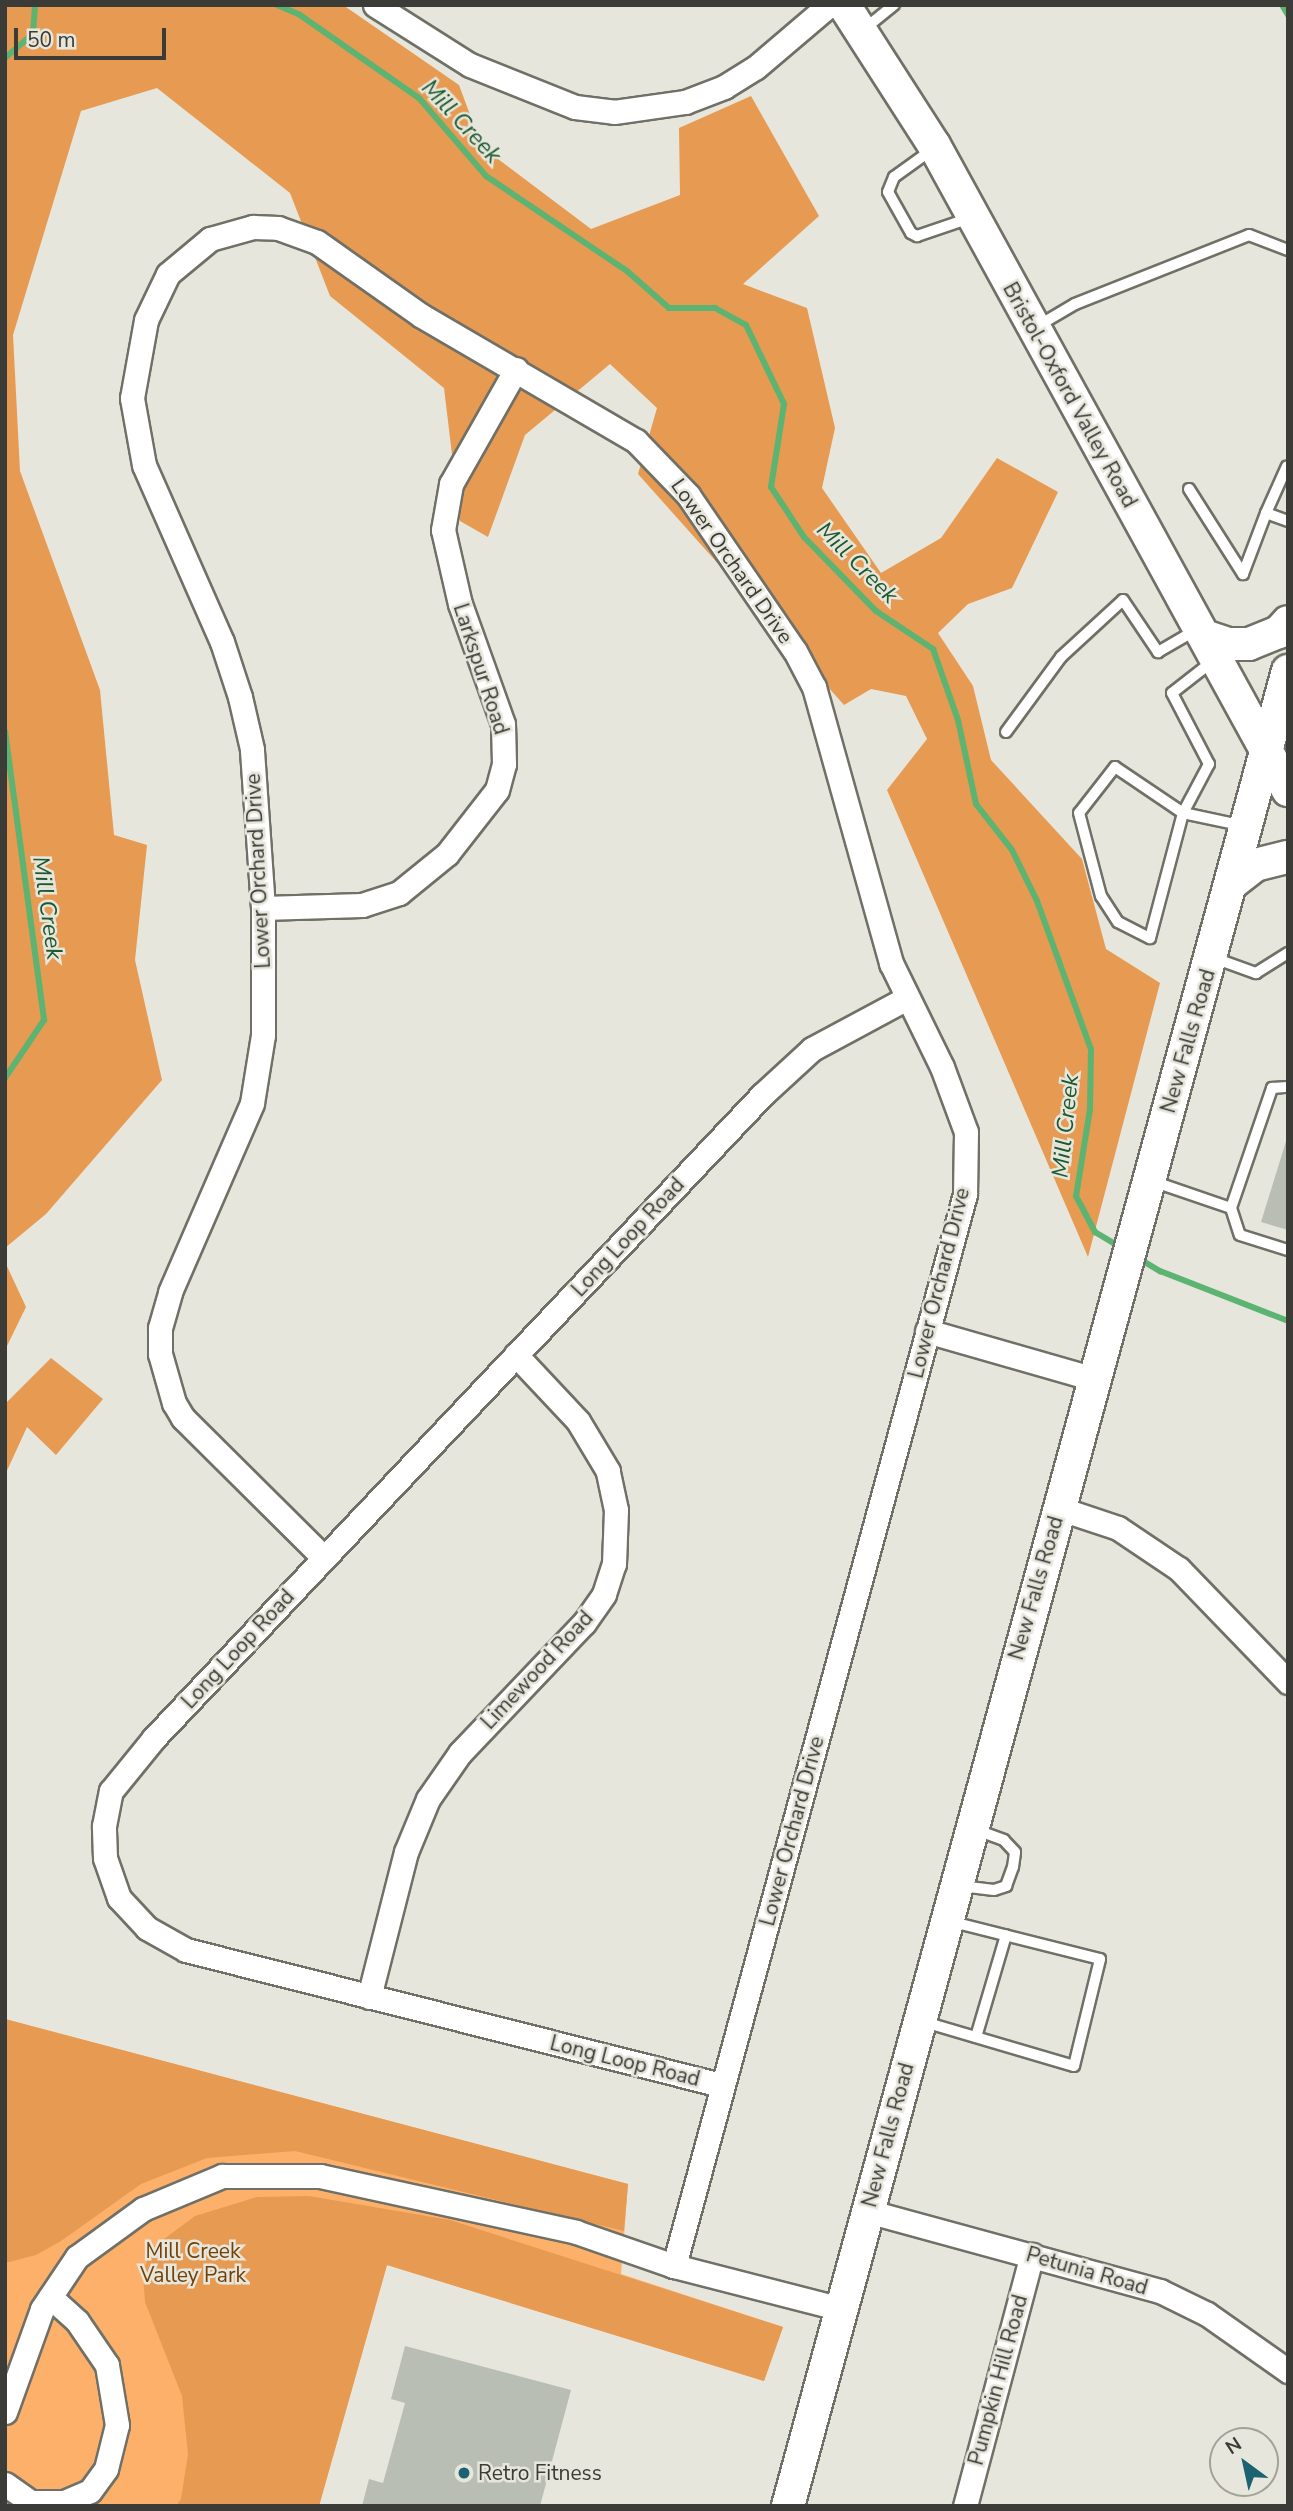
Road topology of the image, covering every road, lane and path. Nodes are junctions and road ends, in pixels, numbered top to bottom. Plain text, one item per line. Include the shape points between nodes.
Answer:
1 (375, 5) edge
2 (829, 5) edge
3 (844, 5) edge
4 (894, 5) edge
5 (399, 12) edge
6 (862, 31) junction
7 (935, 147) junction
8 (972, 217) junction
9 (1288, 250) edge
10 (1033, 328) junction
11 (516, 369) junction
12 (1287, 466) edge
13 (1189, 489) dead end
14 (1266, 513) junction
15 (1288, 521) edge
16 (1288, 621) edge
17 (1209, 640) junction
18 (1285, 691) edge
19 (1006, 732) dead end
20 (1268, 751) junction
21 (1288, 790) edge
22 (1183, 813) junction
23 (1246, 827) junction
24 (1288, 857) edge
25 (1231, 884) junction
26 (263, 908) junction
27 (1288, 953) edge
28 (1211, 957) junction
29 (907, 998) junction
30 (1288, 1087) edge
31 (1149, 1180) junction
32 (1231, 1208) junction
33 (1288, 1250) edge
34 (927, 1331) junction
35 (516, 1355) junction
36 (1094, 1379) junction
37 (1058, 1508) junction
38 (324, 1558) junction
39 (1288, 1682) edge
40 (970, 1828) junction
41 (955, 1885) junction
42 (946, 1920) junction
43 (1006, 1935) junction
44 (369, 1997) junction
45 (919, 2020) junction
46 (976, 2037) junction
47 (721, 2085) junction
48 (867, 2211) junction
49 (1032, 2255) junction
50 (674, 2266) junction
51 (50, 2297) junction
52 (841, 2309) junction
53 (1288, 2371) edge
54 (5, 2412) edge
55 (5, 2484) edge
56 (788, 2506) edge
57 (965, 2506) edge

1 - 5 street
2 - 5 street via 755,68 724,87 685,102 640,111 575,107 544,97 470,65
3 - 6 main road, Bristol-Oxford Valley Road
4 - 6 lane
6 - 7 main road, Bristol-Oxford Valley Road
7 - 8 main road, Bristol-Oxford Valley Road
7 - 8 lane via 894,177 888,192 917,236
8 - 10 main road, Bristol-Oxford Valley Road
9 - 10 lane via 1249,235 1075,304
10 - 17 main road, Bristol-Oxford Valley Road
11 - 26 street, Larkspur Road via 450,484 443,530 460,604 502,724 504,764 497,790 447,854 399,893 362,905
11 - 26 street, Lower Orchard Drive via 422,316 317,242 278,228 253,227 210,239 187,253 156,293 140,347 132,398 135,427 144,465 222,642 240,697 252,749
11 - 29 street, Lower Orchard Drive via 613,426 669,472 795,651 826,723 879,929
12 - 14 lane
13 - 14 lane via 1243,574
14 - 15 lane
16 - 17 main road via 1279,632 1249,644
17 - 19 lane via 1158,652 1123,600 1060,657
17 - 20 main road, Bristol-Oxford Valley Road
17 - 22 lane via 1172,693 1209,764
18 - 20 main road, New Falls Road
20 - 21 main road, Bristol-Oxford Valley Road
20 - 23 main road, New Falls Road
22 - 22 lane via 1170,863 1150,938 1118,922 1101,896 1079,813 1115,767
22 - 23 lane
23 - 25 main road, New Falls Road
24 - 25 main road via 1255,865
25 - 28 main road, New Falls Road
26 - 38 street, Lower Orchard Drive via 263,1035 252,1103 170,1292 160,1328 160,1354 170,1393 183,1418
27 - 28 lane via 1256,973
28 - 31 main road, New Falls Road
29 - 34 street, Lower Orchard Drive via 953,1091 969,1153 965,1194
29 - 35 street, Long Loop Road via 811,1049
30 - 32 lane via 1272,1088
31 - 32 lane
31 - 36 main road, New Falls Road
32 - 33 lane via 1240,1234
34 - 36 street
34 - 47 street, Lower Orchard Drive
35 - 38 street, Long Loop Road
35 - 44 street, Limewood Road via 578,1421 608,1471 616,1510 614,1563 604,1594 584,1623 460,1753 428,1799 406,1852
36 - 37 main road, New Falls Road
37 - 39 street via 1118,1528 1179,1569
37 - 40 main road, New Falls Road
38 - 44 street, Long Loop Road via 122,1775 108,1799 105,1858 110,1878 130,1913 170,1943
40 - 41 main road, New Falls Road
40 - 41 lane via 1004,1840 1015,1852 1013,1867 1006,1886 994,1890
41 - 42 main road, New Falls Road
42 - 43 lane
42 - 45 main road, New Falls Road
43 - 46 lane
43 - 46 lane via 1100,1959 1074,2066
44 - 47 street, Long Loop Road
45 - 46 lane
45 - 48 main road, New Falls Road
47 - 50 street, Lower Orchard Drive
48 - 49 street, Petunia Road
48 - 52 main road, New Falls Road
49 - 53 street, Petunia Road via 1160,2291 1207,2314
49 - 57 street, Pumpkin Hill Road
50 - 51 street via 576,2232 320,2176 222,2176 143,2209 77,2257
50 - 52 street
51 - 54 street
51 - 55 street via 77,2321 107,2365 117,2425 106,2469 90,2491 64,2502 31,2502
52 - 56 main road, New Falls Road

